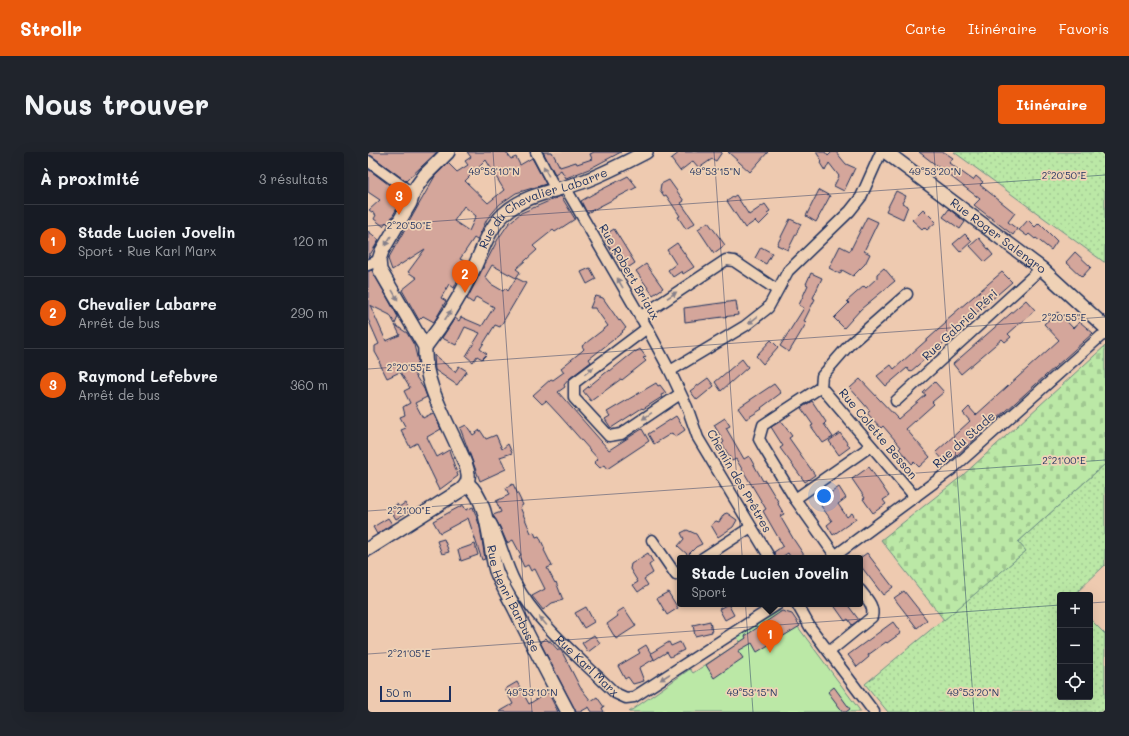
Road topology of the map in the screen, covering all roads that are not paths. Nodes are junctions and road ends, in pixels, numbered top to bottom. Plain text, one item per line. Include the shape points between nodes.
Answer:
1 (448, 152) edge
2 (536, 152) edge
3 (646, 152) edge
4 (881, 152) edge
5 (886, 152) edge
6 (368, 161) edge
7 (560, 188) junction
8 (412, 194) junction
9 (373, 263) edge
10 (1042, 269) junction
11 (777, 290) junction
12 (907, 294) dead end
13 (640, 317) junction
14 (1105, 327) edge
15 (647, 328) junction
16 (1105, 334) edge
17 (425, 347) junction
18 (670, 371) junction
19 (821, 387) junction
20 (680, 394) junction
21 (896, 401) dead end
22 (871, 446) junction
23 (467, 483) junction
24 (915, 497) junction
25 (795, 499) junction
26 (486, 520) junction
27 (751, 527) junction
28 (652, 540) dead end
29 (368, 549) edge
30 (708, 555) edge
31 (768, 555) edge
32 (834, 555) edge
33 (838, 555) edge
34 (677, 574) edge
35 (863, 594) edge
36 (773, 607) edge
37 (799, 607) edge
38 (829, 652) junction
39 (568, 712) edge
40 (874, 712) edge

1 - 8 street via 425,175
7 -> 2 street, Rue Robert Briaux
3 - 7 street, Rue du Chevalier Labarre via 604,173
4 - 11 street via 861,197 850,211 788,271
5 - 10 street, Rue Roger Salengro
6 - 8 street
13 -> 7 street, Rue Robert Briaux
17 -> 7 street, Rue du Chevalier Labarre via 451,311 497,221 514,205
8 -> 9 street via 410,203
9 -> 17 street via 380,270
10 - 14 street, Rue Roger Salengro
10 - 21 street, Rue Gabriel Péri
13 -> 11 street via 726,260 734,261
11 -> 18 street via 768,308 745,326
12 - 19 street via 849,345 822,376
13 - 15 street, Rue Robert Briaux
15 - 18 street, Rue Robert Briaux
20 -> 15 street via 621,434 609,436 574,398 574,383
16 - 24 street, Rue du Stade via 956,466
17 - 23 street via 426,368 468,471
18 - 20 street, Chemin des Prêtres
19 - 22 street, Rue Colette Besson
19 - 25 street via 762,425 760,432 759,439
20 - 27 street, Chemin des Prêtres via 698,438
22 - 24 street, Rue Colette Besson
22 - 25 street
23 - 26 street, Rue Henri Barbusse via 480,501
23 - 29 street via 461,490
24 - 33 street, Rue du Stade
25 - 32 street
36 -> 26 street, Rue Karl Marx via 634,696 626,698 615,693 549,628 529,604 515,582 492,524
26 - 39 street, Rue Henri Barbusse via 497,572
27 - 30 street
27 - 31 street, Chemin des Prêtres
28 - 34 street
35 - 38 street via 872,606 872,616
37 - 38 street
38 - 40 street

